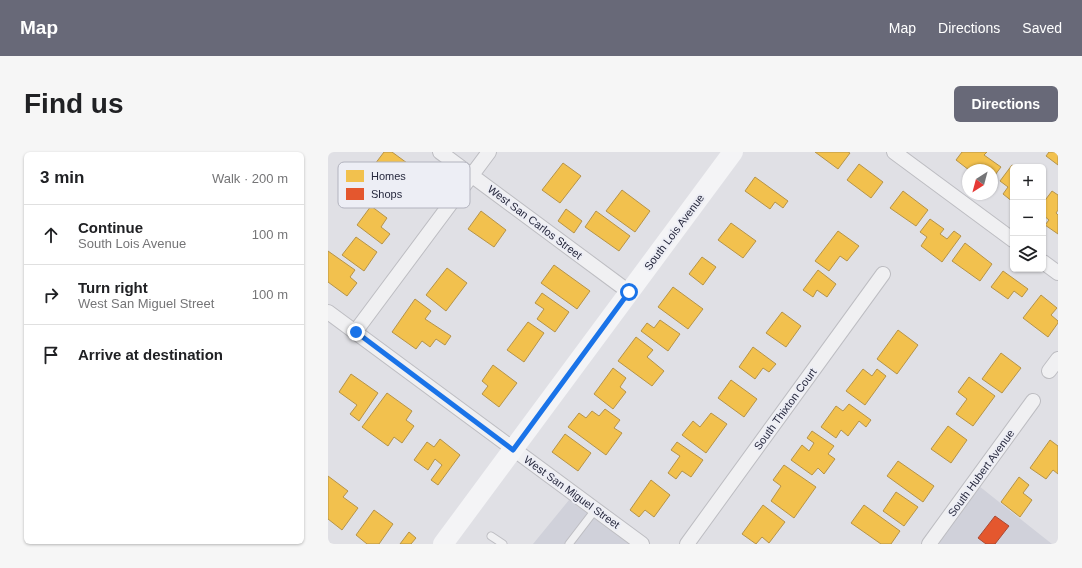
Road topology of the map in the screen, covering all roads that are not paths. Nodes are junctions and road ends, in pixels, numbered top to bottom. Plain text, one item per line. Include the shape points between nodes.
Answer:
1 (440, 152) edge
2 (489, 152) edge
3 (733, 152) edge
4 (894, 152) edge
5 (453, 162) edge
6 (472, 176) junction
7 (470, 179) edge
8 (448, 208) edge
9 (1010, 238) edge
10 (1046, 264) edge
11 (1058, 273) edge
12 (883, 274) dead end
13 (629, 292) junction
14 (328, 312) edge
15 (356, 332) junction
16 (1058, 359) edge
17 (1049, 371) dead end
18 (1033, 401) dead end
19 (513, 450) junction
20 (595, 510) junction
21 (491, 536) dead end
22 (443, 544) edge
23 (502, 544) edge
24 (569, 544) edge
25 (642, 544) edge
26 (687, 544) edge
27 (929, 544) edge

1 - 5 street, West San Carlos Street
2 - 6 street
3 - 13 street, South Lois Avenue
4 - 9 street
6 - 7 street
6 - 13 street, West San Carlos Street
8 - 15 street
10 - 11 street
12 - 26 street, South Thixton Court
13 - 19 street, South Lois Avenue
14 - 15 street, West San Miguel Street
15 - 19 street, West San Miguel Street
16 - 17 street
18 - 27 street, South Hubert Avenue
19 - 20 street, West San Miguel Street
19 - 22 street, South Lois Avenue
20 - 24 lane
20 - 25 street, West San Miguel Street
21 - 23 lane

